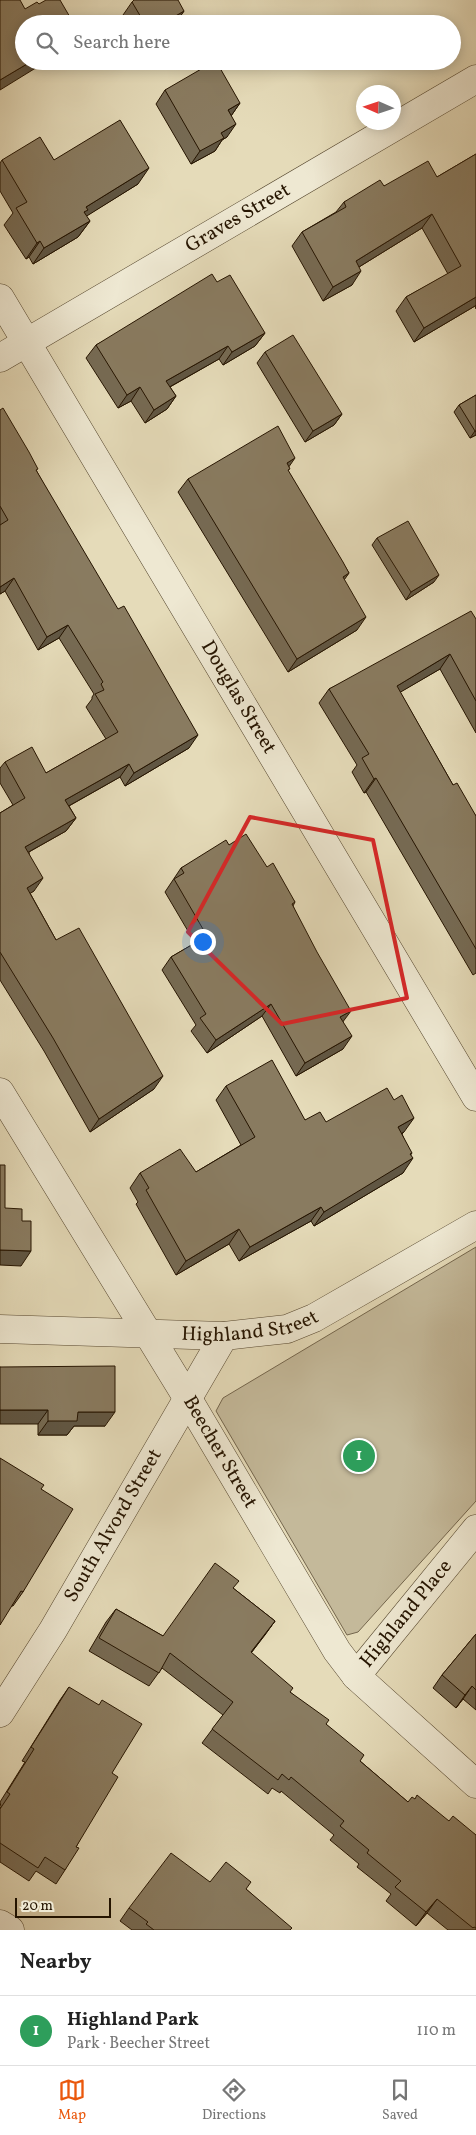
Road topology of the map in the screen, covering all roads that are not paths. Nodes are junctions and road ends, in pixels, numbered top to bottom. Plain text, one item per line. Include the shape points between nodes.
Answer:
1 (476, 79) edge
2 (0, 298) edge
3 (27, 342) junction
4 (0, 358) edge
5 (0, 1092) edge
6 (476, 1097) edge
7 (476, 1225) edge
8 (0, 1329) edge
9 (147, 1333) junction
10 (224, 1336) junction
11 (188, 1399) junction
12 (476, 1529) edge
13 (356, 1676) junction
14 (0, 1713) edge
15 (476, 1784) edge
16 (0, 1924) edge
17 (10, 1930) edge

1 - 3 street, Graves Street
2 - 3 street, Douglas Street
3 - 4 street, Graves Street
3 - 6 street, Douglas Street
5 - 9 street, Beecher Street
7 - 10 street, Highland Street via 314,1318 287,1329
8 - 9 street, Highland Street
9 - 10 street, Highland Street
9 - 11 street, Beecher Street
10 - 11 street, South Alvord Street
11 - 13 street, Beecher Street via 337,1651
11 - 14 street, South Alvord Street via 53,1630
12 - 13 street, Highland Place
13 - 15 street, Beecher Street
16 - 17 street

